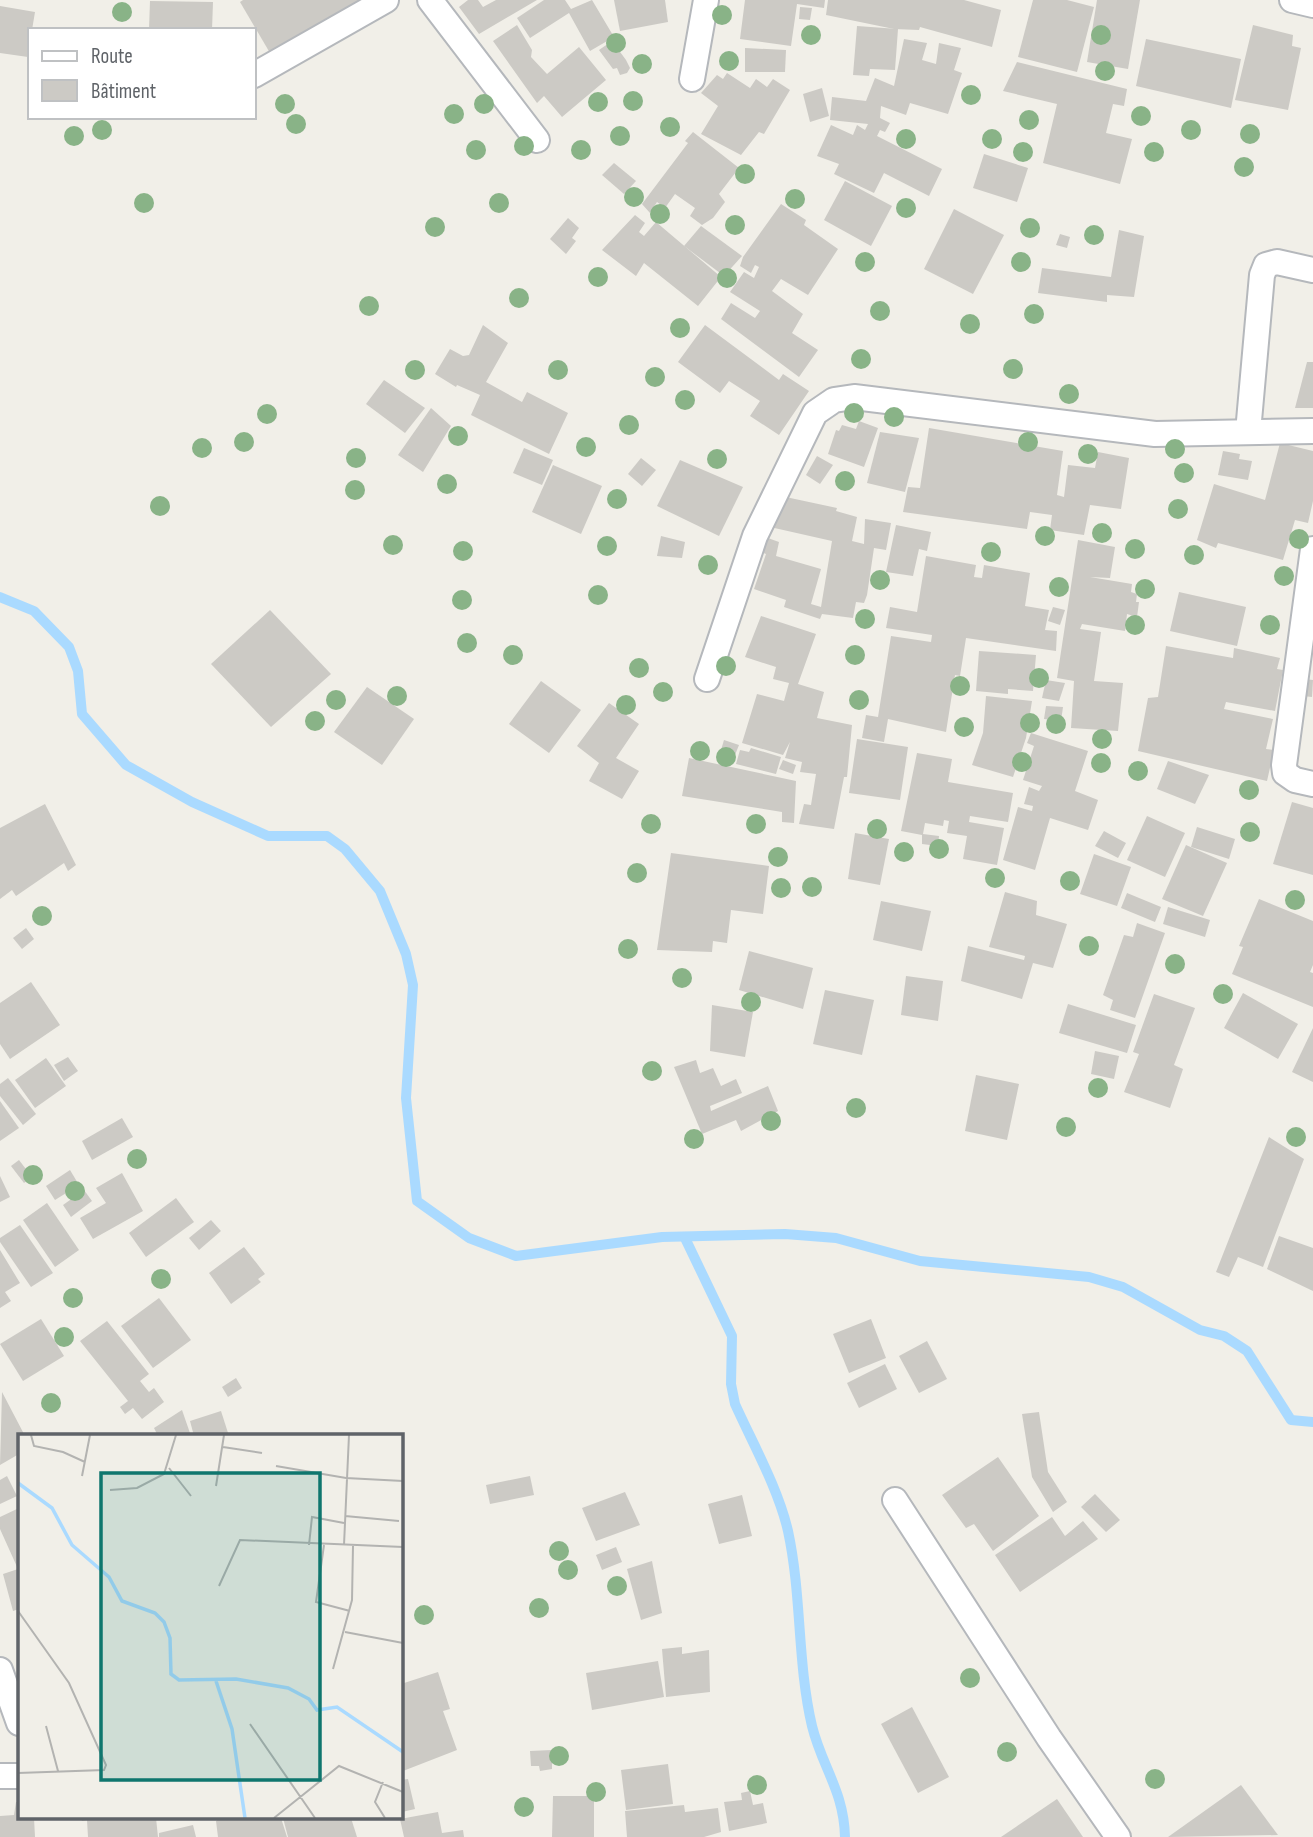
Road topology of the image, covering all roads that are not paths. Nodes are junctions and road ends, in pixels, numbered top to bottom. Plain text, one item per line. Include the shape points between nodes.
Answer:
1 (386, 0) edge
2 (430, 0) edge
3 (706, 0) edge
4 (1292, 0) edge
5 (1313, 5) edge
6 (256, 74) edge
7 (692, 79) dead end
8 (537, 140) dead end
9 (1313, 270) edge
10 (1313, 431) edge
11 (1248, 432) junction
12 (1313, 549) edge
13 (707, 679) dead end
14 (1313, 785) edge
15 (895, 1500) dead end
16 (0, 1670) edge
17 (18, 1720) edge
18 (0, 1776) edge
19 (18, 1776) edge
20 (1118, 1837) edge

1 - 6 street
2 - 8 street
3 - 7 street
4 - 5 street
9 - 11 street via 1277,262 1266,265
10 - 11 street
11 - 13 street via 1155,434 854,397 834,400 815,412 755,536
12 - 14 street via 1284,765 1285,773 1295,780
15 - 20 street
16 - 17 street
18 - 19 street

